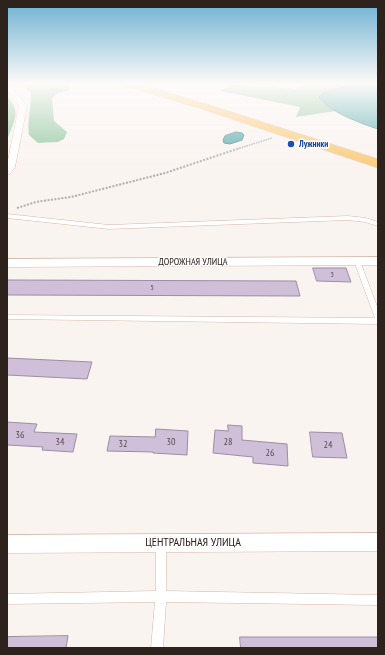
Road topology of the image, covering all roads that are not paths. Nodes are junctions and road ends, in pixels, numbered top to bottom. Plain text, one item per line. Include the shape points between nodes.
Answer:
1 (22, 114) edge
2 (226, 114) edge
3 (378, 164) edge
4 (7, 172) edge
5 (7, 216) edge
6 (378, 224) edge
7 (357, 261) junction
8 (378, 261) edge
9 (7, 263) edge
10 (7, 317) edge
11 (378, 320) edge
12 (378, 542) edge
13 (161, 543) junction
14 (7, 544) edge
15 (161, 596) junction
16 (7, 599) edge
17 (378, 600) edge
18 (157, 648) edge

1 - 4 street via 11,167
2 - 3 main road
5 - 6 lane via 109,227 348,218
7 - 8 street, ДОРОЖНАЯ УЛИЦА
7 - 9 street, ДОРОЖНАЯ УЛИЦА
7 - 11 lane
10 - 11 lane
12 - 13 street, ЦЕНТРАЛЬНАЯ УЛИЦА
13 - 14 street, ЦЕНТРАЛЬНАЯ УЛИЦА
13 - 15 lane
15 - 16 lane
15 - 17 lane
15 - 18 lane

